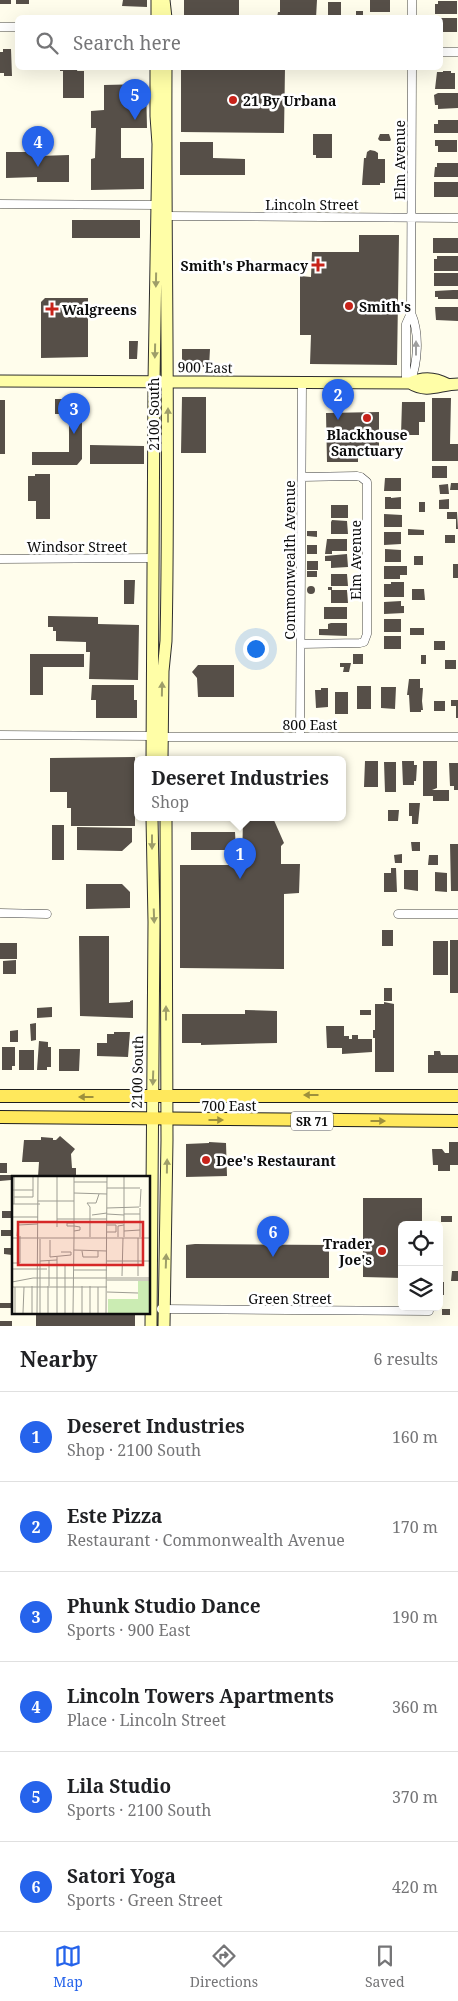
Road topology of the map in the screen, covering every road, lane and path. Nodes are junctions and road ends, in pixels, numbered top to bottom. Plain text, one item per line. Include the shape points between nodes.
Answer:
1 (157, 0) edge
2 (164, 0) edge
3 (412, 0) edge
4 (157, 15) edge
5 (166, 15) edge
6 (412, 15) edge
7 (0, 27) edge
8 (15, 27) edge
9 (443, 52) edge
10 (458, 52) edge
11 (156, 70) edge
12 (165, 70) edge
13 (412, 70) edge
14 (157, 190) junction
15 (0, 204) edge
16 (157, 205) junction
17 (166, 216) junction
18 (412, 217) junction
19 (458, 218) edge
20 (0, 381) edge
21 (154, 381) junction
22 (168, 382) junction
23 (302, 383) junction
24 (408, 384) junction
25 (452, 384) edge
26 (154, 475) junction
27 (302, 477) junction
28 (154, 558) junction
29 (167, 558) junction
30 (0, 559) edge
31 (166, 641) junction
32 (301, 644) junction
33 (0, 735) edge
34 (157, 736) junction
35 (300, 737) junction
36 (458, 737) edge
37 (153, 756) edge
38 (161, 756) edge
39 (152, 821) edge
40 (166, 821) edge
41 (0, 914) edge
42 (47, 914) dead end
43 (398, 914) dead end
44 (458, 914) edge
45 (0, 1096) edge
46 (458, 1096) edge
47 (152, 1097) junction
48 (167, 1097) junction
49 (0, 1117) edge
50 (152, 1119) junction
51 (167, 1120) junction
52 (458, 1121) edge
53 (151, 1309) junction
54 (164, 1309) junction
55 (398, 1311) edge
56 (151, 1326) edge
57 (164, 1326) edge

1 - 4 main road
2 - 5 main road
3 - 6 street
7 - 8 street
9 - 10 street
11 - 14 main road, 2100 South
12 - 17 main road, 2100 South
13 - 18 street, Elm Avenue
14 - 16 main road, 2100 South
14 - 17 main road
15 - 16 street
16 -> 21 main road, 2100 South
17 - 18 street, Lincoln Street
17 - 22 main road, 2100 South
18 - 19 street, Lincoln Street
18 - 24 street, Elm Avenue via 411,313 406,324
20 - 21 main road, 900 East
21 - 22 main road, 900 East
21 - 26 main road, 2100 South
22 - 23 main road, 900 East
29 -> 22 main road, 2100 South
23 - 24 main road, 900 East
23 - 27 street, Commonwealth Avenue
24 - 25 main road, 900 East via 419,378
26 - 28 main road, 2100 South
26 - 29 main road via 160,487 160,548
27 - 32 street, Commonwealth Avenue
27 - 32 street, Elm Avenue via 357,476 366,482 367,634 364,642 355,644
28 - 30 street, Windsor Street
28 - 31 main road via 160,567 160,632
28 - 34 main road, 2100 South
29 - 31 main road, 2100 South
34 -> 31 main road, 2100 South
32 - 35 street, Commonwealth Avenue
33 - 34 street, 800 East
34 - 35 street, 800 East
34 - 37 main road, 2100 South
34 - 38 main road, 2100 South
35 - 36 street, 800 East
39 -> 47 main road, 2100 South
48 -> 40 main road, 2100 South
41 - 42 street
43 - 44 street
47 -> 45 main road, 700 East / SR 71
46 -> 48 main road, 700 East / SR 71
47 - 48 main road, 700 East / SR 71
47 - 50 main road, 2100 South
48 - 51 main road, 2100 South
49 - 50 main road, 700 East / SR 71
50 - 51 main road, 700 East / SR 71
50 - 53 main road, 2100 South
51 -> 52 main road, 700 East / SR 71
54 -> 51 main road, 2100 South
53 - 54 street, Green Street
53 - 56 main road, 2100 South
54 - 55 street, Green Street
54 - 57 main road, 2100 South

